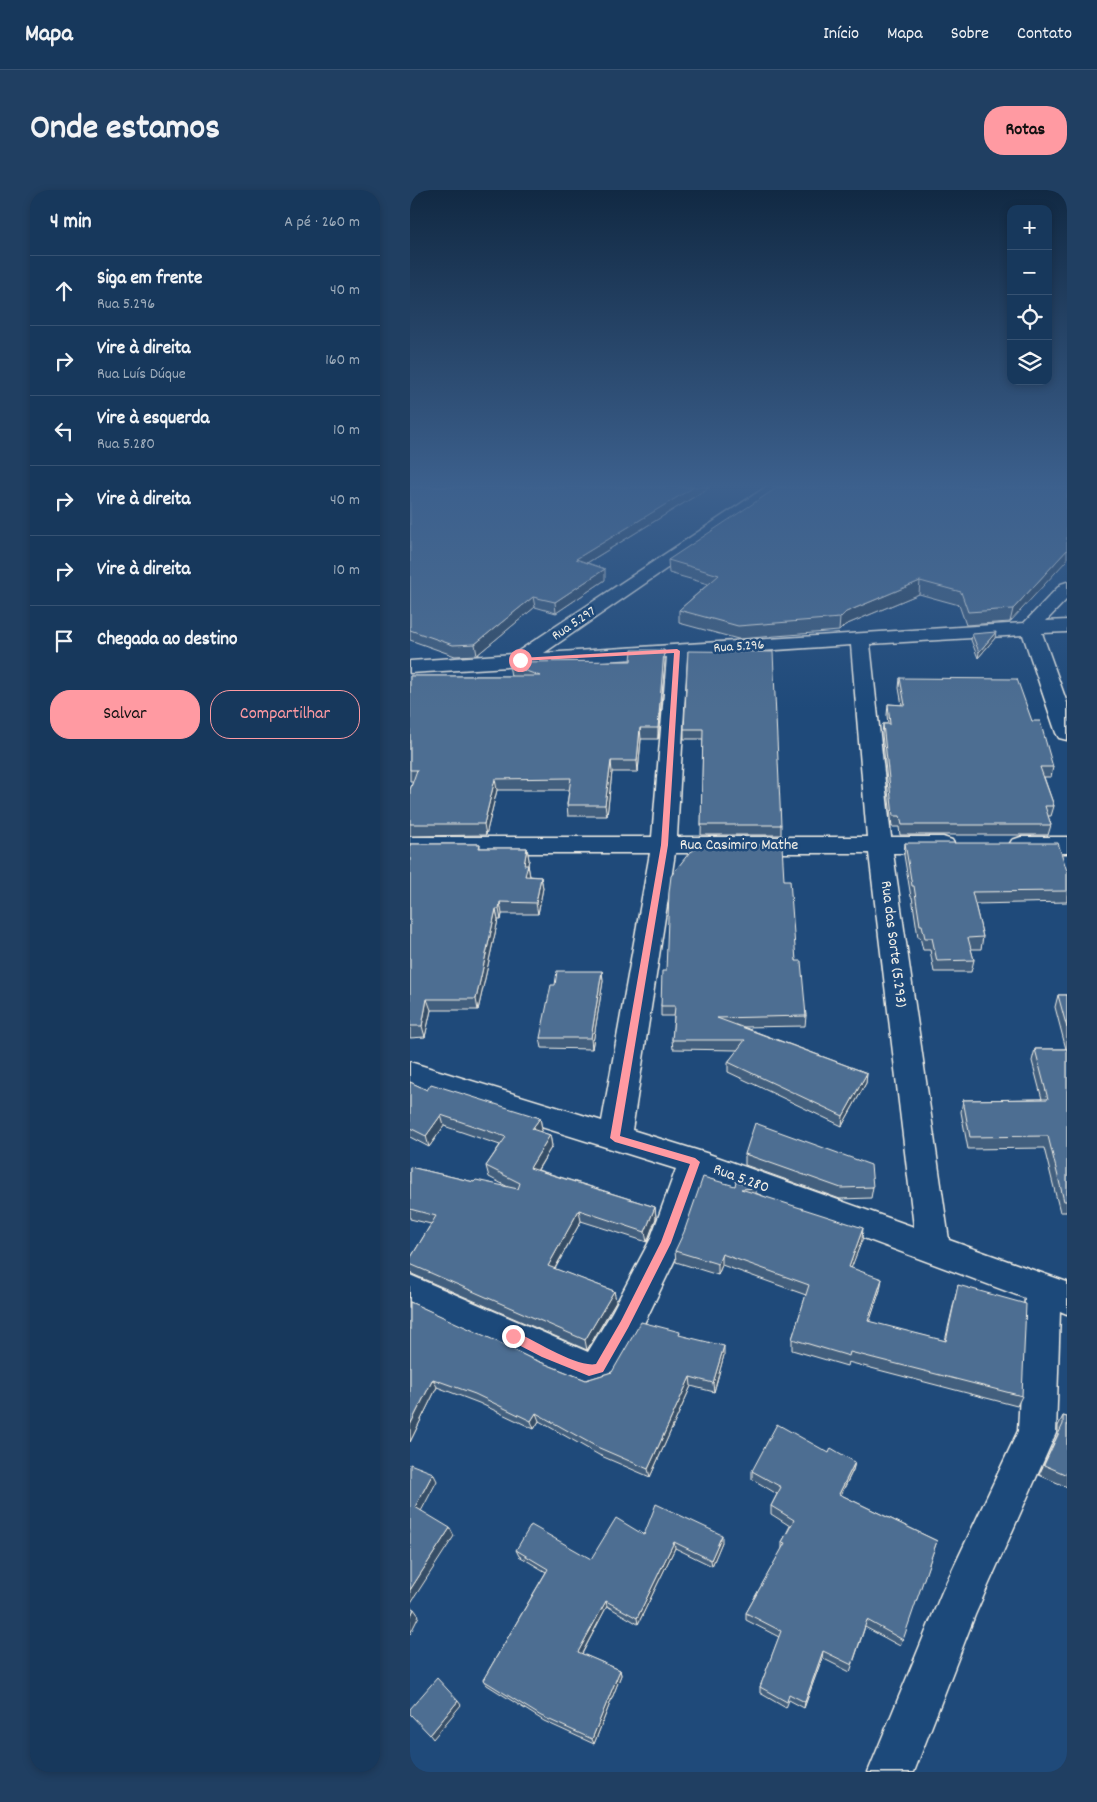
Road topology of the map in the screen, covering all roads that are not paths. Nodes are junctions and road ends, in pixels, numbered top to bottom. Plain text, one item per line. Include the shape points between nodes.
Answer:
1 (667, 561) edge
2 (1067, 588) edge
3 (1067, 626) edge
4 (1030, 628) junction
5 (860, 639) junction
6 (677, 651) junction
7 (520, 660) junction
8 (410, 667) edge
9 (1061, 697) edge
10 (1067, 733) edge
11 (410, 845) edge
12 (664, 845) junction
13 (880, 845) junction
14 (969, 845) edge
15 (998, 845) edge
16 (1067, 845) edge
17 (410, 1074) edge
18 (615, 1138) junction
19 (695, 1162) junction
20 (933, 1248) junction
21 (410, 1291) edge
22 (1055, 1294) edge
23 (891, 1772) edge

1 - 7 street, Rua 5.297
2 - 4 street
3 - 4 street, Rua 5.296
4 - 5 street, Rua 5.296
4 - 9 street
5 - 6 street, Rua 5.296
5 - 13 street, Rua das Sorte (5.293)
6 - 7 street, Rua 5.296
6 - 12 street
7 - 8 street, Rua 5.296
9 - 10 street
11 - 12 street, Rua Casimiro Mathe
12 - 13 street, Rua Casimiro Mathe
12 - 18 street
13 - 14 street, Rua Casimiro Mathe
13 - 20 street, Rua das Sorte (5.293)
15 - 16 street
17 - 18 street, Rua 5.280
18 - 19 street, Rua 5.280
19 - 20 street, Rua 5.280
19 - 21 street via 666,1243 599,1368 589,1370 554,1357
20 - 22 street, Rua 5.280
22 - 23 street via 1037,1433 957,1607

